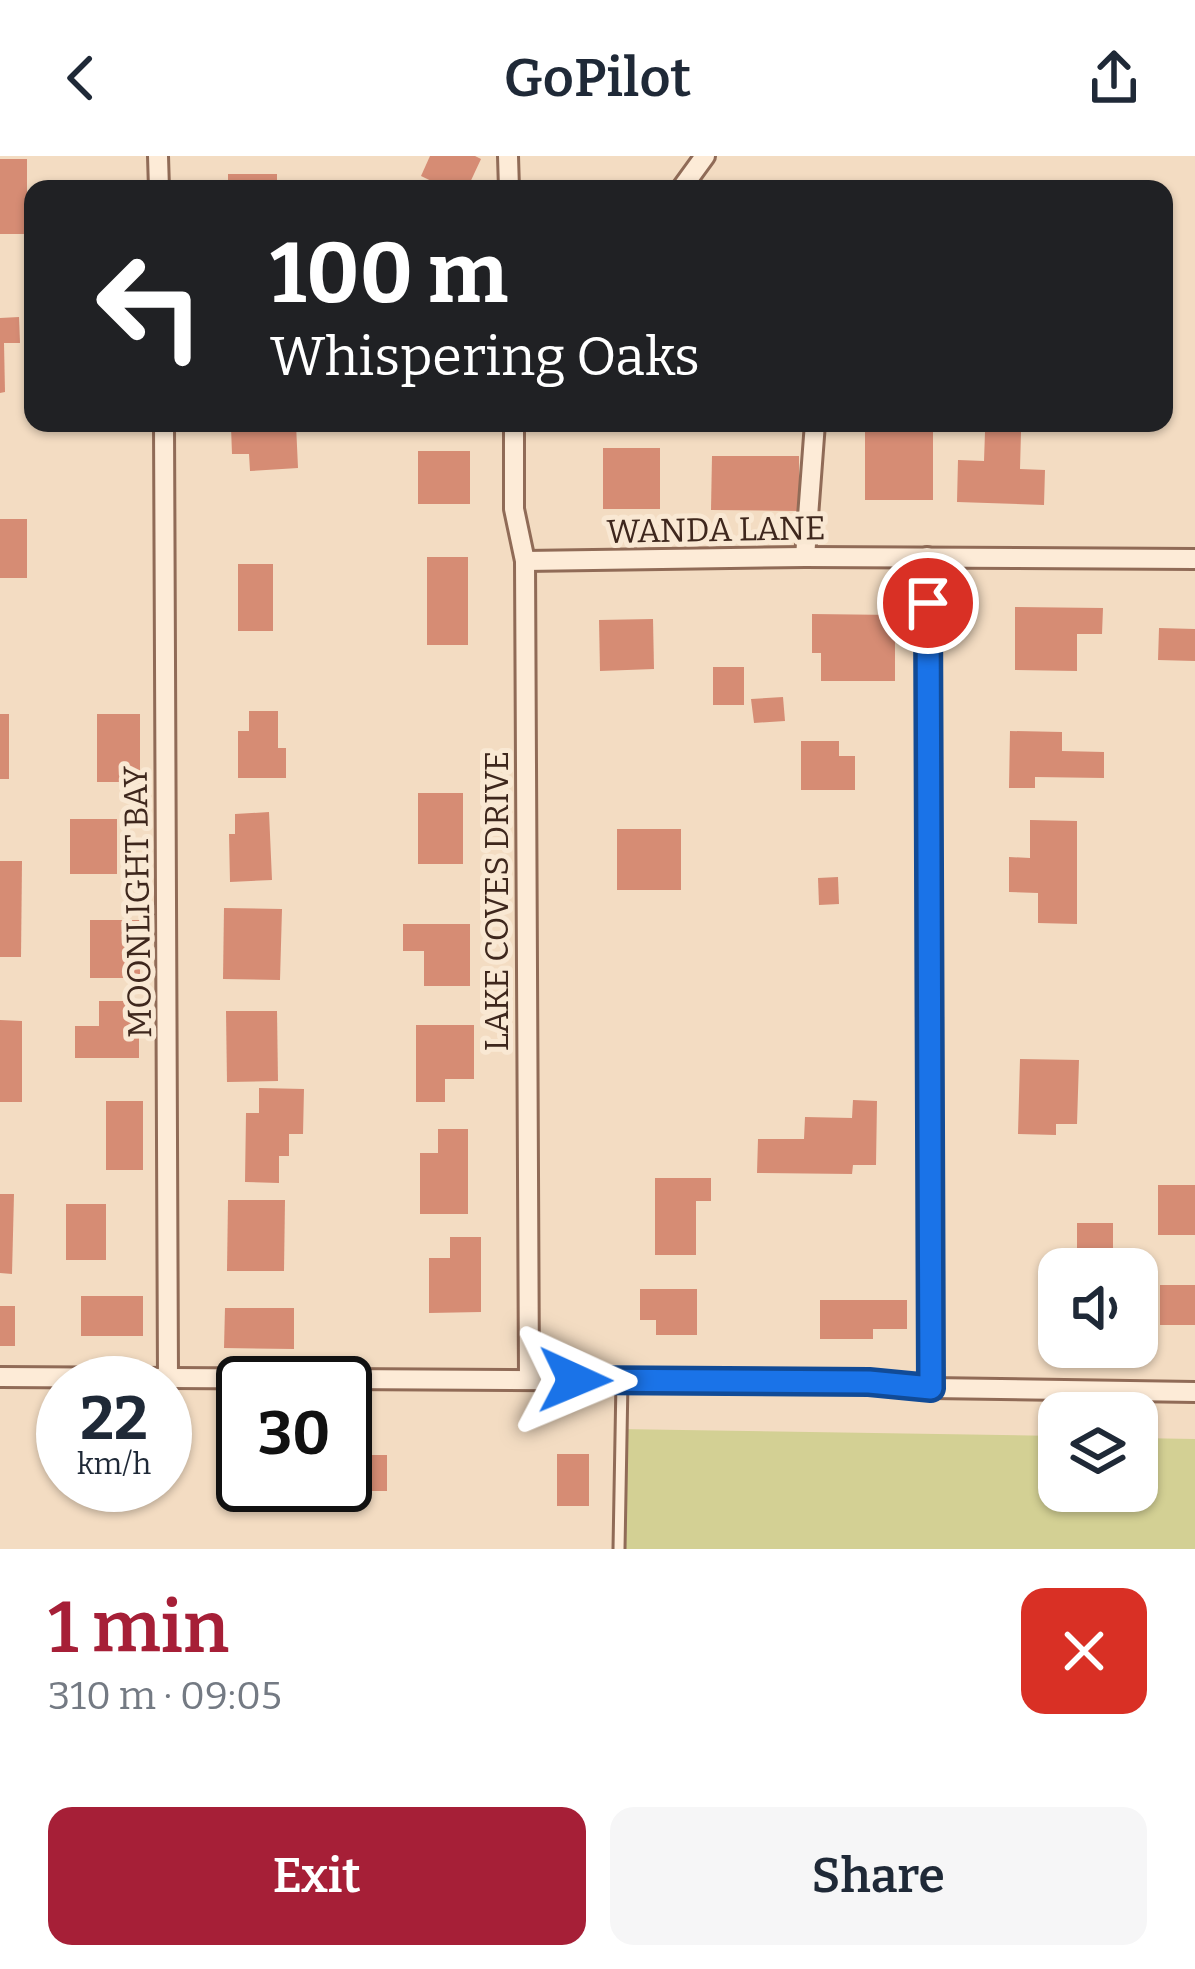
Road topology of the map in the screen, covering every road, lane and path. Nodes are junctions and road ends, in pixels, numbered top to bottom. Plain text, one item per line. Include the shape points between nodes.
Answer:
1 (164, 432) edge
2 (516, 432) edge
3 (814, 432) edge
4 (805, 557) junction
5 (928, 557) junction
6 (1195, 559) edge
7 (525, 561) junction
8 (168, 1356) edge
9 (0, 1377) edge
10 (36, 1377) edge
11 (192, 1379) edge
12 (529, 1379) junction
13 (622, 1381) junction
14 (931, 1388) junction
15 (1195, 1392) edge
16 (619, 1549) edge

1 - 8 street, MOONLIGHT BAY
2 - 7 street, LAKE COVES DRIVE via 514,509
3 - 4 street
4 - 5 street, WANDA LANE
4 - 7 street, WANDA LANE
5 - 6 street, WANDA LANE
5 - 14 street
7 - 12 street, LAKE COVES DRIVE
9 - 10 street
11 - 12 street
12 - 13 street
13 - 14 street
13 - 16 lane
14 - 15 street

